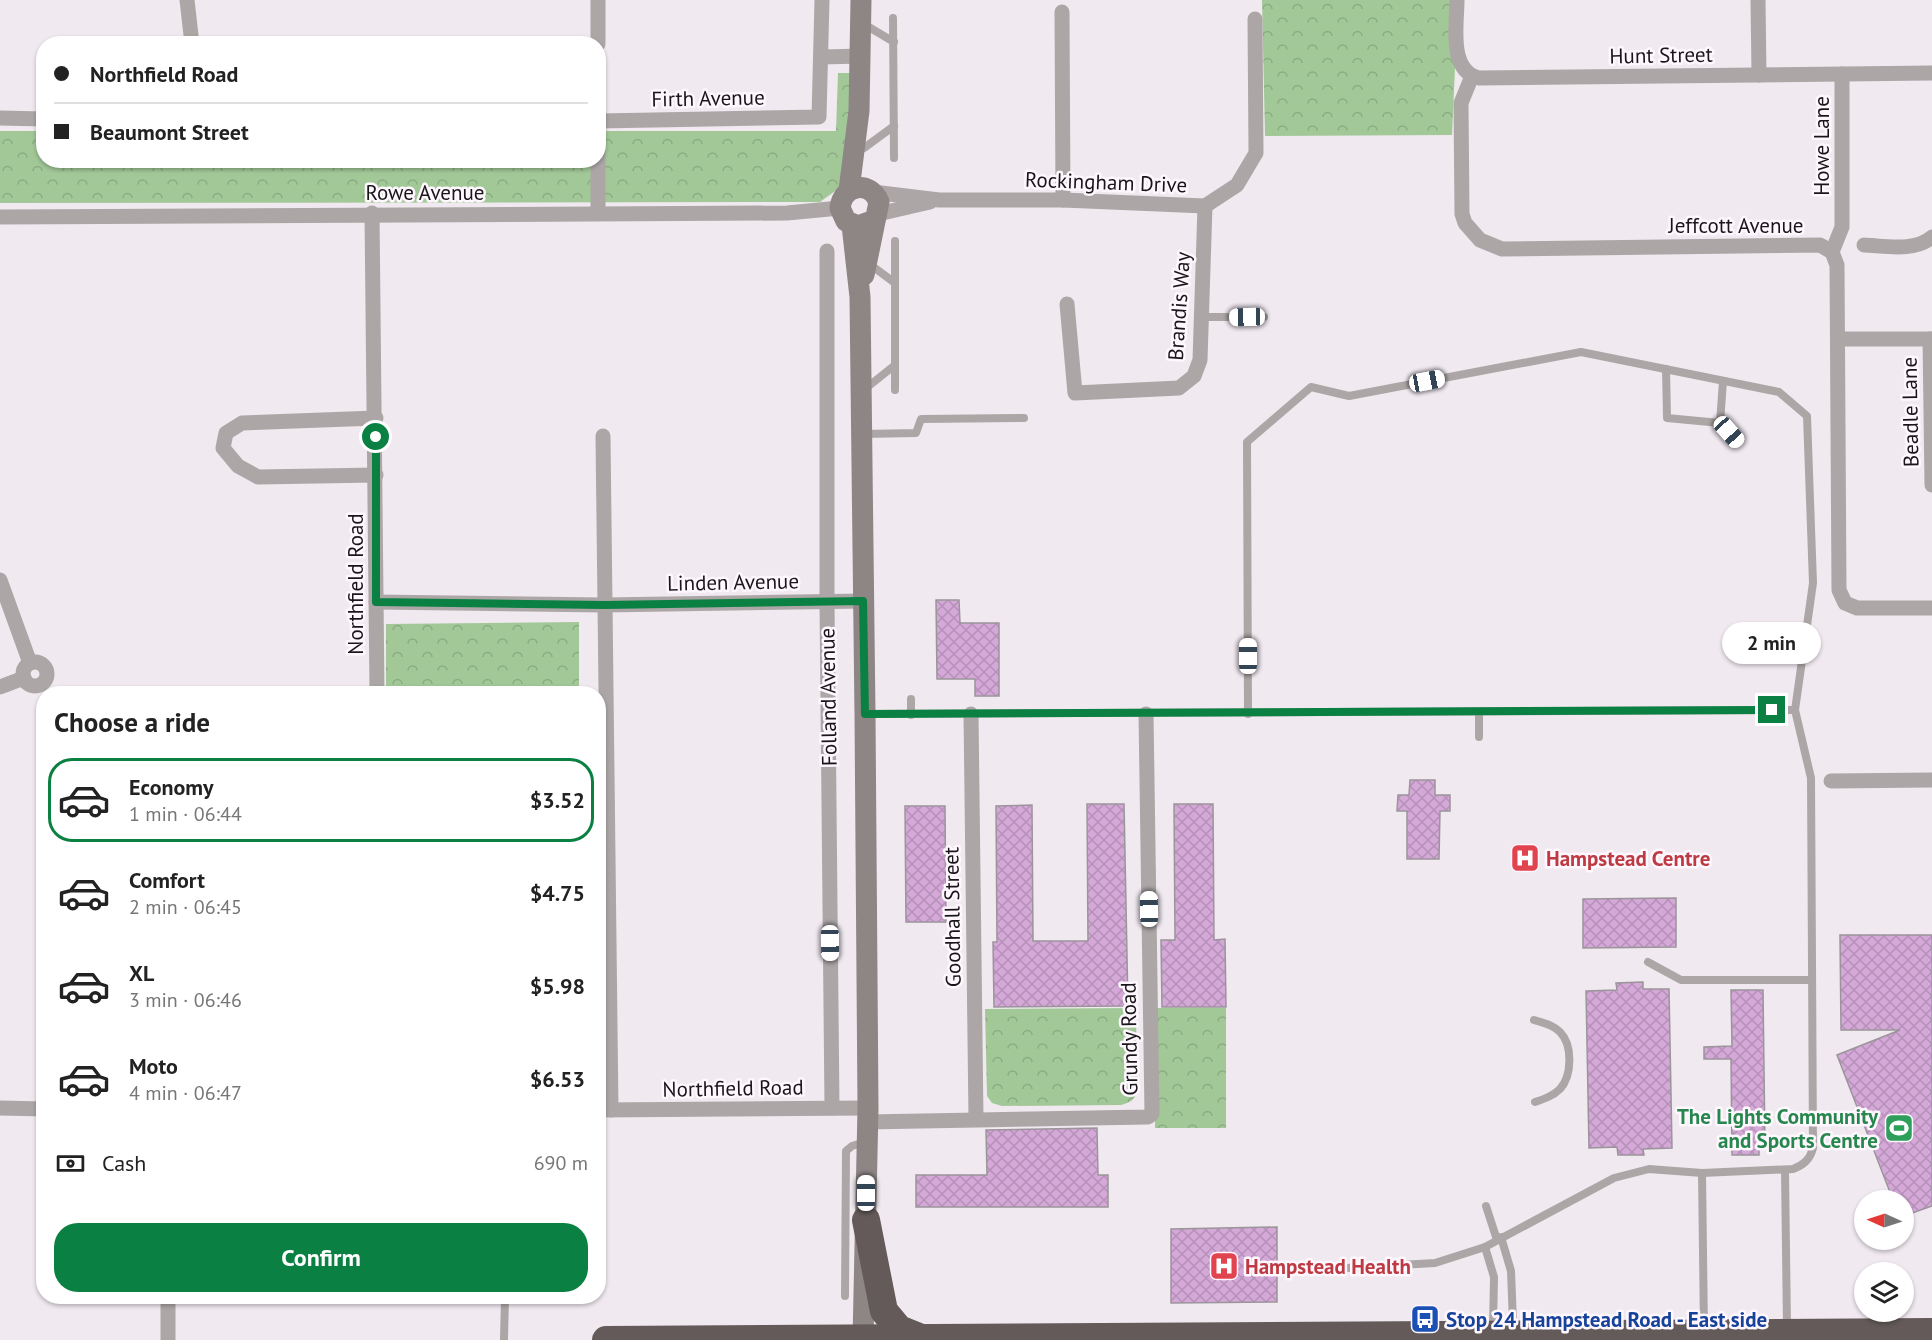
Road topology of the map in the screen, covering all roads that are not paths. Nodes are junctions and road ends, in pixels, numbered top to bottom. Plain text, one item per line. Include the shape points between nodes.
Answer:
1 (187, 0) edge
2 (598, 0) edge
3 (822, 0) edge
4 (861, 0) edge
5 (1457, 0) edge
6 (1758, 0) edge
7 (1062, 12) dead end
8 (893, 18) dead end
9 (1255, 19) dead end
10 (861, 22) junction
11 (191, 36) edge
12 (598, 36) edge
13 (894, 42) junction
14 (862, 56) junction
15 (822, 57) junction
16 (1932, 72) edge
17 (1842, 74) junction
18 (1759, 75) junction
19 (1472, 76) junction
20 (859, 111) junction
21 (0, 118) edge
22 (36, 119) edge
23 (606, 121) edge
24 (894, 126) junction
25 (864, 148) junction
26 (894, 158) dead end
27 (598, 168) edge
28 (939, 200) junction
29 (1063, 200) junction
30 (856, 201) junction
31 (1205, 206) junction
32 (598, 212) junction
33 (372, 213) junction
34 (4, 214) edge
35 (876, 217) junction
36 (1932, 237) edge
37 (895, 242) dead end
38 (1864, 245) dead end
39 (827, 251) dead end
40 (1833, 252) junction
41 (866, 262) junction
42 (895, 283) junction
43 (860, 297) junction
44 (1067, 304) dead end
45 (1202, 317) junction
46 (1264, 317) dead end
47 (1838, 339) junction
48 (1931, 339) edge
49 (895, 366) junction
50 (1666, 369) junction
51 (1723, 381) junction
52 (895, 390) dead end
53 (861, 392) junction
54 (376, 418) junction
55 (1024, 418) dead end
56 (1720, 423) junction
57 (861, 434) junction
58 (603, 436) dead end
59 (1737, 441) dead end
60 (376, 475) junction
61 (1932, 484) edge
62 (0, 580) edge
63 (863, 601) junction
64 (376, 602) junction
65 (827, 602) junction
66 (604, 605) junction
67 (1932, 608) edge
68 (30, 663) junction
69 (24, 678) junction
70 (43, 686) edge
71 (377, 686) edge
72 (604, 686) edge
73 (0, 687) edge
74 (36, 687) edge
75 (910, 699) dead end
76 (1795, 710) junction
77 (1479, 713) junction
78 (865, 714) junction
79 (971, 714) junction
80 (1146, 714) junction
81 (1248, 714) junction
82 (910, 715) junction
83 (1479, 737) dead end
84 (1932, 780) edge
85 (1831, 781) dead end
86 (1648, 962) dead end
87 (1810, 980) junction
88 (1534, 1020) dead end
89 (1535, 1102) dead end
90 (832, 1107) junction
91 (0, 1108) edge
92 (36, 1109) edge
93 (606, 1110) edge
94 (976, 1119) junction
95 (867, 1124) junction
96 (1785, 1170) junction
97 (1702, 1173) junction
98 (1486, 1206) dead end
99 (859, 1230) junction
100 (1499, 1238) junction
101 (1485, 1247) junction
102 (1311, 1270) dead end
103 (845, 1296) dead end
104 (168, 1304) edge
105 (505, 1304) edge
106 (1787, 1332) junction
107 (1932, 1332) edge
108 (1704, 1336) edge
109 (919, 1337) junction
110 (1309, 1338) edge
111 (1493, 1338) edge
112 (1574, 1338) edge
113 (863, 1339) edge
114 (168, 1340) edge
115 (504, 1340) edge
116 (606, 1340) edge

1 - 11 street
2 - 12 street
3 - 15 street
4 - 10 street, Folland Avenue
5 - 19 street via 1458,58
6 - 18 street
7 - 29 street
8 - 13 lane
9 - 31 street, Rockingham Drive via 1256,153 1237,185
10 - 13 lane
10 - 14 street, Folland Avenue
13 - 24 lane
14 - 15 street
14 - 20 street, Folland Avenue
15 - 23 street, Firth Avenue via 819,117
16 - 17 street, Hunt Street
17 - 18 street, Hunt Street
17 - 40 street, Howe Lane via 1842,227
18 - 19 street, Hunt Street
19 - 40 street, Jeffcott Avenue via 1461,103 1462,214 1472,232 1491,246 1502,249 1820,245
20 - 25 street, Folland Avenue
20 - 30 street, Folland Avenue
21 - 22 street
24 - 25 lane
24 - 26 lane
25 - 30 street, Folland Avenue
27 - 32 street
28 - 29 street, Rockingham Drive
28 - 30 street, Rockingham Drive
28 - 35 street, Rockingham Drive
29 - 31 street, Rockingham Drive
30 - 32 street, Rowe Avenue via 788,213
30 - 35 street via 864,226
30 - 43 street, Folland Avenue
31 - 45 street, Brandis Way
32 - 33 street, Rowe Avenue
33 - 34 street, Rowe Avenue
33 - 54 street, Northfield Road
35 - 41 street, Folland Avenue
36 - 38 street via 1914,246
37 - 42 lane
39 - 65 street, Folland Avenue
40 - 47 street via 1838,266
41 - 42 lane
41 - 43 street, Folland Avenue
42 - 49 lane
43 - 53 street, Folland Avenue
44 - 45 street, Brandis Way via 1075,393 1179,388 1194,376 1200,360
45 - 46 lane
47 - 48 street
47 - 67 street via 1839,590 1845,603 1857,608
48 - 61 street, Beadle Lane
49 - 52 lane
49 - 53 lane
50 - 51 lane
50 - 56 lane via 1667,418
50 - 81 lane via 1581,352 1349,396 1311,387 1247,442
51 - 56 lane
51 - 76 lane via 1779,392 1807,416 1813,583
53 - 57 street, Folland Avenue
54 - 60 street, Northfield Road
54 - 60 street via 242,423 226,433 223,448 237,466 258,477
55 - 57 lane via 921,419 916,433
56 - 59 lane
57 - 63 street, Folland Avenue
58 - 66 street
60 - 64 street, Northfield Road
62 - 68 street
63 - 65 street, Linden Avenue
63 - 78 street, Folland Avenue
64 - 66 street, Linden Avenue
64 - 71 street, Northfield Road
65 - 66 street, Linden Avenue
65 - 90 street, Folland Avenue
66 - 72 street
68 - 69 street via 23,671
68 - 70 street via 45,666
69 - 73 street
69 - 74 street
75 - 82 lane
76 - 77 lane
76 - 87 lane via 1811,778
77 - 81 lane
77 - 83 lane
78 - 82 lane
78 - 95 street, Folland Avenue
79 - 80 lane
79 - 82 lane
79 - 94 street, Goodhall Street
80 - 81 lane
80 - 94 street, Grundy Road via 1152,1114
84 - 85 street
86 - 87 lane via 1681,980
87 - 96 lane via 1813,1148 1804,1164
88 - 89 lane via 1560,1032 1568,1057 1567,1078 1562,1088
90 - 93 street, Northfield Road
90 - 95 street, Northfield Road
91 - 92 street
94 - 95 street, Grundy Road
95 - 99 street, Folland Avenue
96 - 97 lane
96 - 106 lane
97 - 100 lane via 1649,1169 1614,1178
97 - 108 lane
98 - 100 lane
99 - 103 lane, Folland Avenue
99 - 109 highway via 884,1311 899,1329
99 - 113 street, Folland Avenue
100 - 101 lane
100 - 111 lane via 1511,1271 1513,1323
101 - 102 lane via 1435,1263
101 - 111 lane via 1494,1277
104 - 114 street
105 - 115 lane
106 - 107 highway
106 - 108 highway
108 - 112 highway
109 - 110 highway
109 - 113 highway
110 - 111 highway
111 - 112 highway
113 - 116 highway

